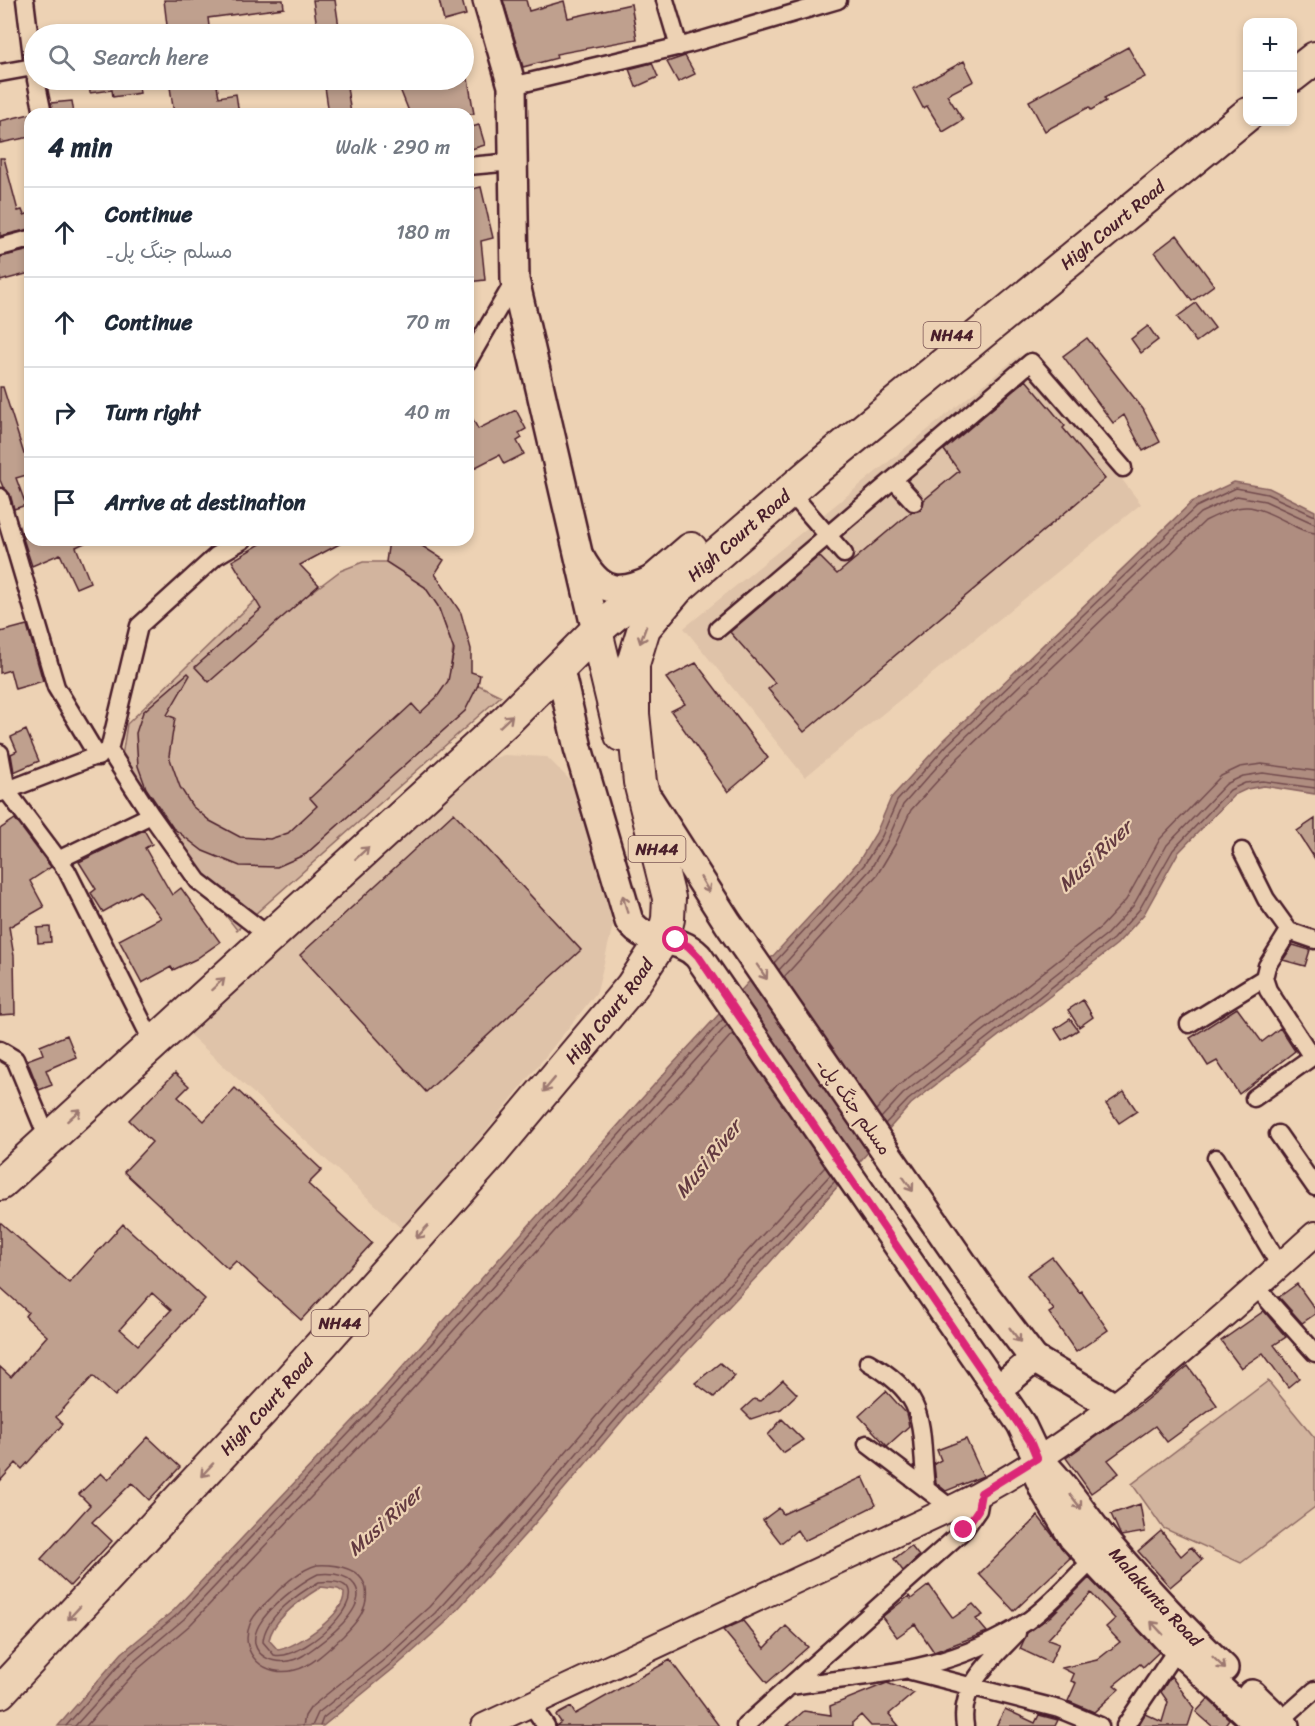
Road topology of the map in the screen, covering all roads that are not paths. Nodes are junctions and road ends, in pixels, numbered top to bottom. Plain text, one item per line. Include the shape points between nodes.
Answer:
1 (25, 0) edge
2 (487, 0) edge
3 (665, 0) edge
4 (837, 0) edge
5 (28, 24) edge
6 (1315, 37) edge
7 (679, 46) junction
8 (1297, 52) edge
9 (1315, 58) edge
10 (0, 73) edge
11 (24, 73) edge
12 (1297, 73) edge
13 (512, 86) junction
14 (38, 90) edge
15 (1243, 96) edge
16 (42, 108) edge
17 (1243, 118) edge
18 (514, 162) junction
19 (474, 165) edge
20 (24, 240) edge
21 (0, 247) edge
22 (515, 280) junction
23 (474, 351) edge
24 (1122, 468) dead end
25 (894, 480) junction
26 (790, 492) junction
27 (0, 497) edge
28 (914, 502) dead end
29 (828, 536) junction
30 (575, 547) junction
31 (214, 548) edge
32 (844, 555) dead end
33 (656, 579) junction
34 (718, 629) dead end
35 (596, 631) junction
36 (560, 670) junction
37 (0, 753) edge
38 (103, 754) junction
39 (638, 771) junction
40 (3, 792) edge
41 (151, 814) junction
42 (1242, 852) dead end
43 (58, 860) junction
44 (1289, 931) junction
45 (270, 937) junction
46 (663, 939) junction
47 (1315, 940) edge
48 (1264, 978) junction
49 (1189, 1024) dead end
50 (153, 1043) junction
51 (0, 1050) edge
52 (1254, 1098) dead end
53 (1278, 1134) dead end
54 (48, 1139) junction
55 (1216, 1158) dead end
56 (0, 1184) edge
57 (1315, 1187) edge
58 (1315, 1234) edge
59 (1280, 1266) junction
60 (1257, 1288) junction
61 (1315, 1353) edge
62 (1034, 1359) junction
63 (868, 1362) dead end
64 (997, 1390) junction
65 (1113, 1407) junction
66 (867, 1444) dead end
67 (1037, 1458) junction
68 (926, 1488) junction
69 (981, 1493) junction
70 (951, 1508) junction
71 (1092, 1560) junction
72 (1028, 1621) junction
73 (1177, 1649) junction
74 (909, 1671) junction
75 (790, 1686) junction
76 (971, 1686) junction
77 (1315, 1690) edge
78 (0, 1692) edge
79 (531, 1704) junction
80 (1275, 1724) edge
81 (750, 1725) edge
82 (483, 1726) edge
83 (546, 1726) edge
84 (965, 1726) edge
85 (1100, 1726) edge
86 (1125, 1726) edge

1 - 5 street
2 - 13 main road
3 - 7 street
4 - 7 street
6 - 8 highway
7 - 13 street
9 - 12 highway
10 - 11 street
13 - 18 main road
14 - 16 street
15 - 33 highway, High Court Road / NH44 via 1093,224 799,457
17 - 26 highway, High Court Road / NH44
18 - 19 street
18 - 22 main road
20 - 21 street
22 - 23 street
22 - 30 main road
24 - 25 street via 1031,362
25 - 28 street
25 - 29 street
26 - 29 street
26 -> 39 highway, High Court Road / NH44 via 677,588 644,628 633,664
27 - 38 street via 56,687
29 - 32 street
29 - 34 street
30 - 33 main road via 591,575 603,586 632,590
30 - 35 main road
31 - 38 street via 139,626
33 - 35 highway, High Court Road / NH44
35 - 36 highway, High Court Road / NH44
35 - 39 highway via 620,734
45 -> 36 highway, High Court Road / NH44
46 -> 36 main road via 637,932 629,921 578,748
37 - 40 street
38 - 40 street
38 - 41 street
39 - 46 highway, High Court Road / NH44 via 669,898
39 -> 62 main road, مسلم جنگ پل۔ via 660,817 728,923 980,1288
40 - 43 street
41 - 43 street
41 - 45 street via 198,881
42 - 44 street via 1266,899
43 - 50 street
44 - 47 street
44 - 48 street
50 -> 45 highway, High Court Road / NH44
46 - 64 main road via 676,940 698,956
46 -> 78 highway, High Court Road / NH44 via 632,986 492,1153 270,1402
48 - 49 street
48 - 52 street via 1312,1057
54 -> 50 highway, High Court Road / NH44
51 - 54 street via 15,1059
53 - 57 street
54 - 56 highway, High Court Road / NH44
55 - 59 street
58 - 59 main road
59 - 60 main road
60 - 61 street
60 - 65 main road
62 - 64 main road
62 - 65 main road
63 - 68 street via 897,1381 917,1405
64 - 67 main road via 1021,1424
65 - 67 main road
66 - 68 street
67 - 69 main road
67 - 71 main road via 1044,1490 1072,1538
67 -> 80 main road, Malakunta Road via 1059,1478 1109,1546
68 - 70 street
69 - 70 main road
69 - 75 street via 978,1510 964,1530
70 - 79 main road
71 - 72 street
73 -> 71 main road
72 - 74 street via 975,1651
72 - 76 street
73 - 80 main road
73 - 86 street
74 - 75 street
74 - 76 street
75 - 81 street
76 - 84 street via 964,1712
76 - 85 street via 1059,1709
77 - 80 street
79 - 82 main road
79 - 83 street

